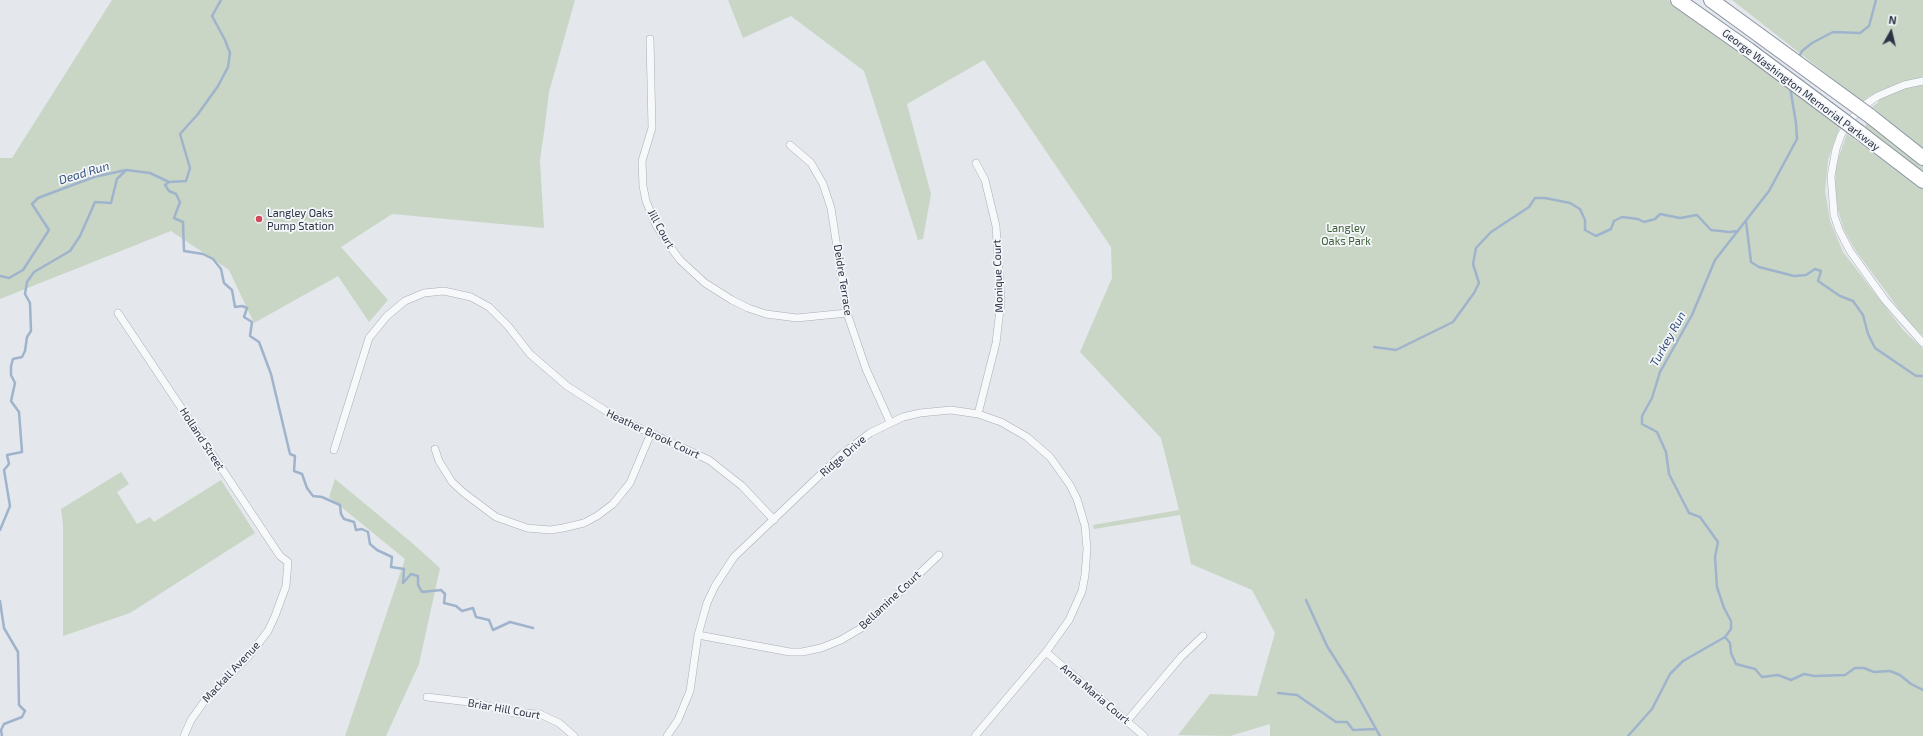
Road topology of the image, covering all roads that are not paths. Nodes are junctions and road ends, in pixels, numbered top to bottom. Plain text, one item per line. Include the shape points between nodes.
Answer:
1 (1678, 0) edge
2 (1711, 0) edge
3 (650, 39) dead end
4 (1923, 81) edge
5 (790, 145) dead end
6 (1923, 158) edge
7 (976, 163) dead end
8 (1923, 181) edge
9 (118, 313) dead end
10 (847, 313) junction
11 (1923, 343) edge
12 (978, 414) junction
13 (890, 422) junction
14 (651, 433) junction
15 (435, 449) dead end
16 (334, 450) dead end
17 (774, 520) junction
18 (939, 555) dead end
19 (288, 562) joint
20 (698, 635) junction
21 (1203, 636) dead end
22 (1046, 652) junction
23 (427, 697) dead end
24 (1127, 721) junction
25 (184, 736) edge
26 (574, 736) edge
27 (667, 736) edge
28 (975, 736) edge
29 (1144, 736) edge

1 - 8 highway, George Washington Memorial Parkway, bridge
2 - 6 highway, George Washington Memorial Parkway, bridge via 1870,116
3 - 10 street, Jill Court via 652,128 642,161 644,186 646,201 656,226 669,246 704,283 748,308 766,314 790,317
4 - 11 street via 1904,84 1878,96 1851,119 1836,149 1831,176 1834,215 1850,251 1885,300
5 - 10 street, Deidre Terrace via 811,163 823,184 831,208
7 - 12 street, Monique Court via 985,180 996,226 1001,301 996,343
9 - 19 street, Holland Street via 280,556
10 - 13 street, Deidre Terrace via 864,363
12 - 13 street, Ridge Drive via 951,410 935,411 909,415
12 - 22 street, Ridge Drive via 1014,429 1039,446 1066,480 1077,499 1082,516 1087,549 1082,590 1069,620
13 - 17 street, Ridge Drive via 855,443
14 - 15 street via 630,483 613,504 584,523 550,530 527,528 496,517 452,482
14 - 16 street, Heather Brook Court via 617,418 567,386 530,354 495,312 479,300 435,291 411,298 394,309 369,338
14 - 17 street, Heather Brook Court via 718,466 750,494
17 - 20 street, Ridge Drive via 734,558 724,572 707,603
18 - 20 street, Bellamine Court via 863,627 821,648 790,652
19 - 25 street, Mackall Avenue via 286,586 268,631 248,657 206,699 191,720
20 - 27 street, Ridge Drive via 690,691 678,720
21 - 24 street via 1181,657
22 - 24 street, Anna Maria Court
22 - 28 street, Ridge Drive
23 - 26 street, Briar Hill Court via 477,703 514,713 540,714 559,723
24 - 29 street, Anna Maria Court

